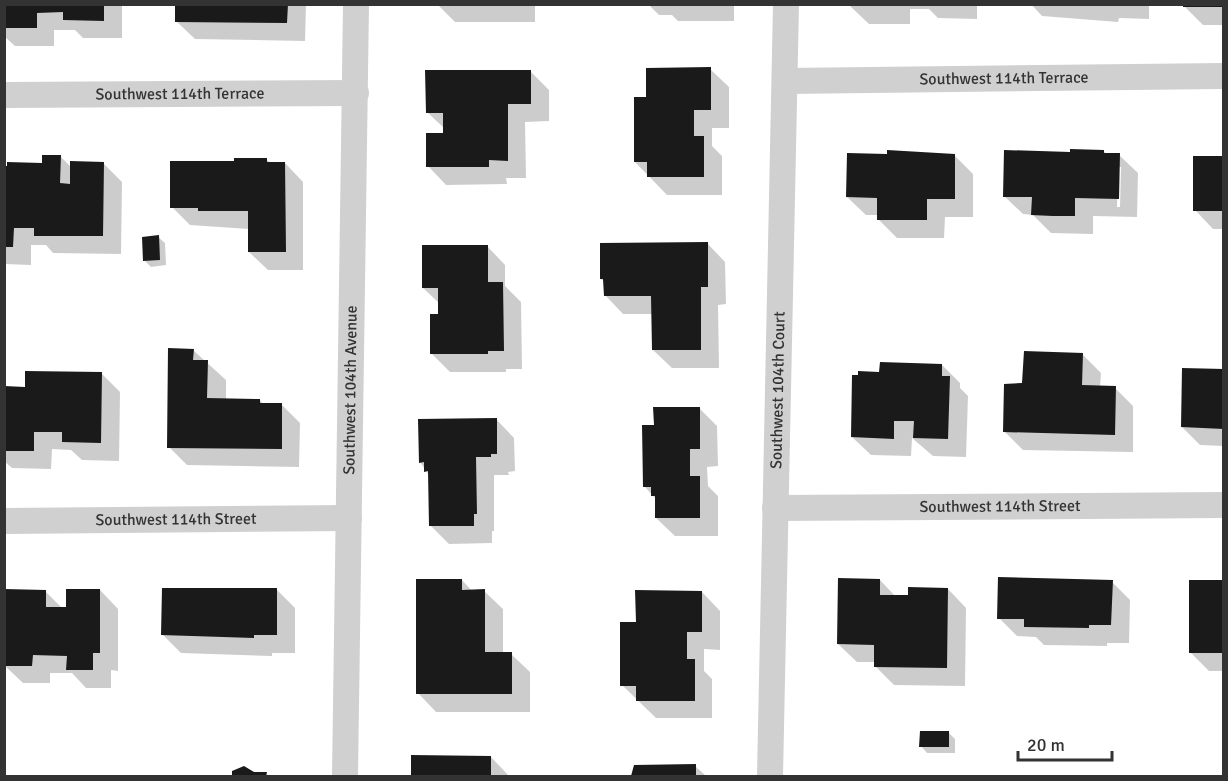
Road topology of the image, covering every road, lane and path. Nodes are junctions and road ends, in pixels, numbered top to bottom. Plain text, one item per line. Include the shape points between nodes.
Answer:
1 (356, 4) edge
2 (786, 4) edge
3 (1224, 76) edge
4 (785, 81) junction
5 (356, 93) junction
6 (4, 95) edge
7 (1224, 505) edge
8 (775, 508) junction
9 (349, 518) junction
10 (4, 521) edge
11 (345, 777) edge
12 (770, 777) edge

1 - 5 street, Southwest 104th Avenue
2 - 4 street, Southwest 104th Court
3 - 4 street, Southwest 114th Terrace
4 - 8 street, Southwest 104th Court
5 - 6 street, Southwest 114th Terrace
5 - 9 street, Southwest 104th Avenue
7 - 8 street, Southwest 114th Street
8 - 12 street, Southwest 104th Court
9 - 10 street, Southwest 114th Street
9 - 11 street, Southwest 104th Avenue

